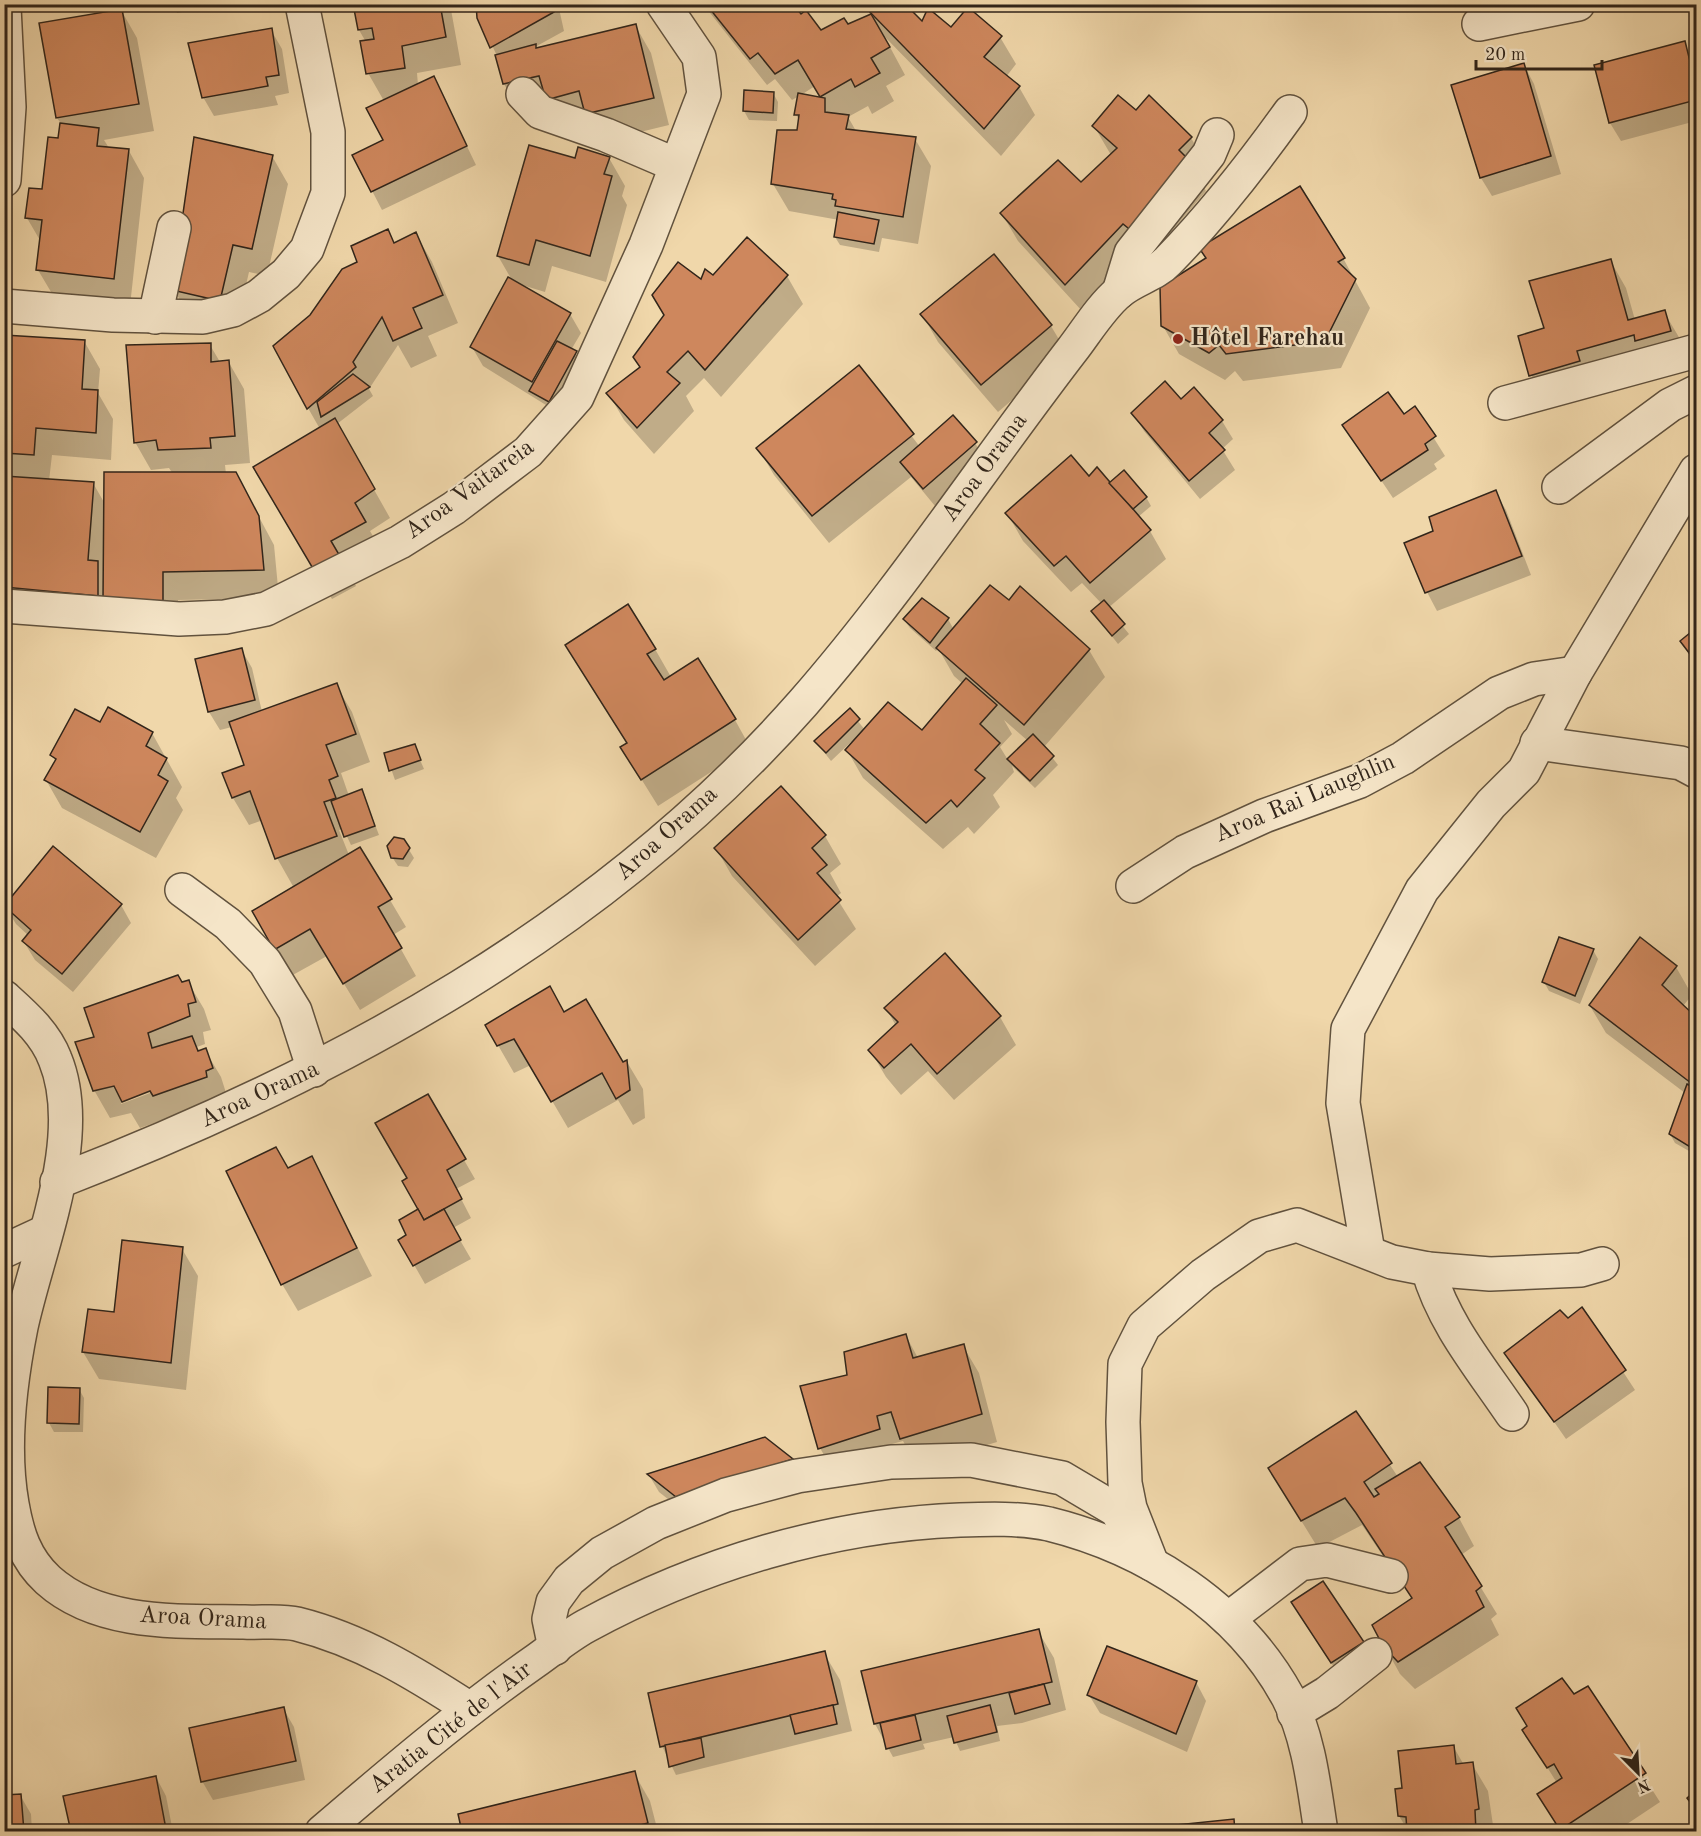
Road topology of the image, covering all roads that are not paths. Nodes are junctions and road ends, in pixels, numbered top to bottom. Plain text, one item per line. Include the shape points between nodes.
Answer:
1 (302, 4) edge
2 (663, 4) edge
3 (1578, 4) edge
4 (4, 7) edge
5 (1479, 24) dead end
6 (523, 94) dead end
7 (1290, 112) dead end
8 (1217, 135) dead end
9 (676, 165) junction
10 (4, 180) edge
11 (174, 228) dead end
12 (1119, 292) junction
13 (4, 306) edge
14 (155, 317) junction
15 (1696, 351) edge
16 (1696, 392) edge
17 (1505, 403) dead end
18 (1696, 471) edge
19 (1559, 487) dead end
20 (4, 606) edge
21 (1575, 673) junction
22 (1530, 757) junction
23 (1696, 771) edge
24 (1133, 885) dead end
25 (182, 890) dead end
26 (4, 997) edge
27 (314, 1070) junction
28 (57, 1182) junction
29 (45, 1232) junction
30 (4, 1251) edge
31 (1368, 1252) junction
32 (1602, 1264) dead end
33 (1428, 1269) junction
34 (1512, 1414) dead end
35 (1152, 1564) junction
36 (1391, 1576) dead end
37 (1228, 1619) junction
38 (555, 1648) junction
39 (1375, 1655) dead end
40 (470, 1710) junction
41 (1294, 1713) junction
42 (322, 1832) edge
43 (1321, 1832) edge

1 - 14 street via 328,132 328,194 308,249 259,297 233,309 203,317
2 - 9 street, Aroa Vaitareia via 699,57 704,94
3 - 5 street
4 - 10 street via 9,107
6 - 9 street via 540,112
7 - 12 street via 1242,180 1164,265
8 - 12 street via 1209,154 1131,253
9 - 20 street, Aroa Vaitareia via 646,245 577,397 528,453 454,508 381,552 266,609 225,617 179,619
11 - 14 street
12 - 27 street, Aroa Orama via 922,553 802,703 683,825 550,929 383,1034
13 - 14 street
15 - 17 street
16 - 19 street via 1670,405
18 - 21 street
21 - 22 street
21 - 24 street, Aroa Rai Laughlin via 1534,679 1499,693 1402,758 1360,781 1264,816 1185,852
22 - 23 street via 1680,763
22 - 31 street via 1422,890 1348,1029 1343,1102
25 - 27 street via 228,924 265,962 295,1011
26 - 28 street, Aroa Orama via 35,1025 55,1058 66,1128
27 - 28 street, Aroa Orama via 254,1101
28 - 29 street, Aroa Orama
29 - 30 street
29 - 40 street, Aroa Orama via 21,1329 7,1477 16,1527 27,1556 48,1580 75,1598 149,1620 295,1623 409,1669
31 - 33 street via 1392,1262
31 - 35 street via 1297,1225 1259,1236 1203,1275 1144,1326 1125,1364 1125,1483 1130,1508
32 - 33 street via 1581,1270 1490,1274
33 - 34 street via 1445,1315
35 - 37 street, Aratia Cité de l'Air via 1192,1589
35 - 38 street, Aratia Cité de l'Air via 1111,1545 1046,1524 987,1519 866,1528 725,1564 585,1627
35 - 38 street, Aratia Cité de l'Air via 1116,1510 1062,1478 971,1460 891,1462 797,1476 726,1495 656,1523 602,1553 569,1580 553,1602 549,1618
36 - 37 street via 1327,1560 1300,1564
37 - 41 street, Aratia Cité de l'Air via 1265,1660
38 - 40 street, Aratia Cité de l'Air
39 - 41 street
40 - 42 street, Aratia Cité de l'Air
41 - 43 street, Aratia Cité de l'Air via 1310,1762

